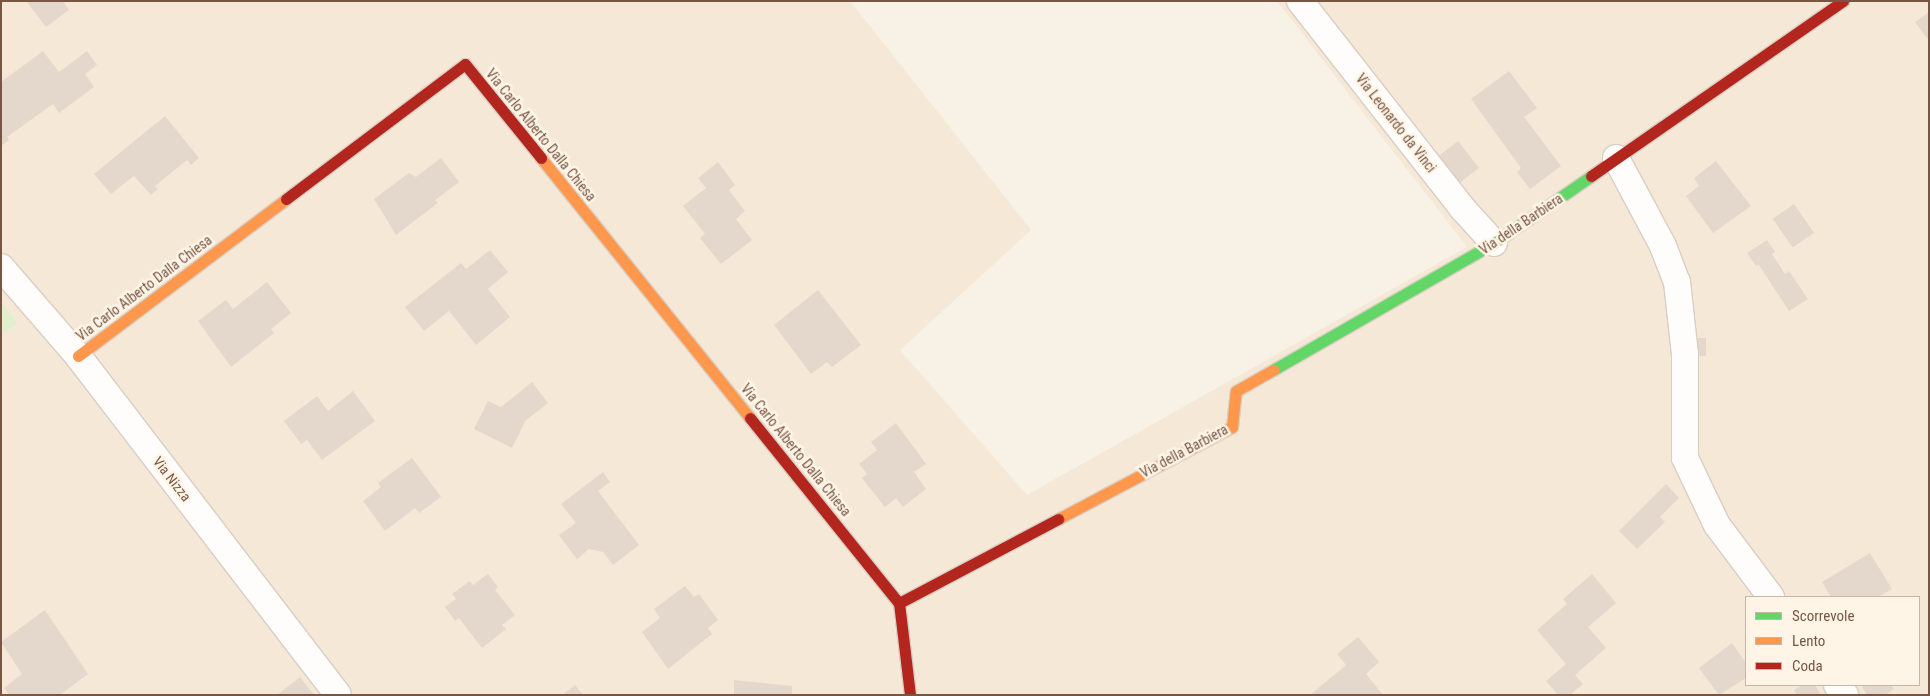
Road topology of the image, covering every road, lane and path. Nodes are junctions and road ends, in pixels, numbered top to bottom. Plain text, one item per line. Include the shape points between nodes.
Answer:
1 (1300, 1) edge
2 (1843, 1) edge
3 (1616, 158) junction
4 (1494, 243) junction
5 (1, 267) edge
6 (78, 356) junction
7 (1771, 596) edge
8 (899, 603) junction
9 (338, 695) edge
10 (910, 695) edge

1 - 4 street, Via Leonardo da Vinci via 1463,209
2 - 3 street, Via della Barbiera
3 - 4 street, Via della Barbiera
3 - 7 street via 1663,246 1677,282 1685,354 1685,458 1717,525
4 - 8 street, Via della Barbiera via 1236,391 1232,427
5 - 6 street, Via Nizza
6 - 8 street, Via Carlo Alberto Dalla Chiesa via 465,64
6 - 9 street, Via Nizza
8 - 10 street

